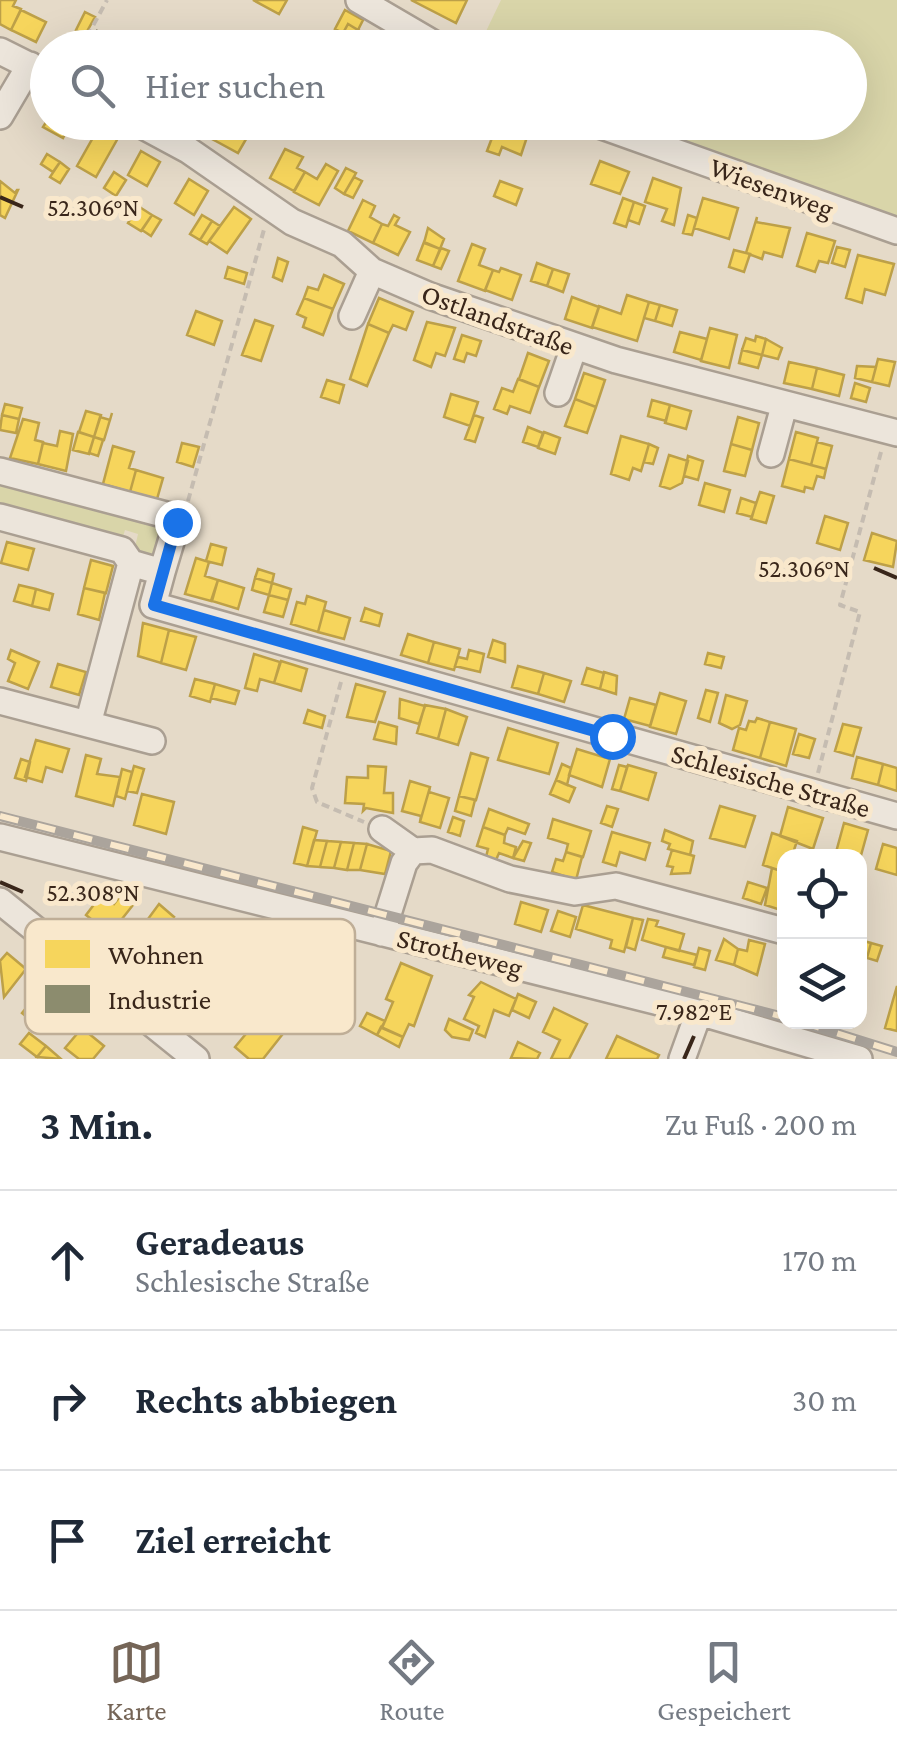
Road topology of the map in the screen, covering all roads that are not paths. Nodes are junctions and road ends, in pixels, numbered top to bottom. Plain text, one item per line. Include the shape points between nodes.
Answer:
1 (366, 2) edge
2 (412, 30) edge
3 (0, 51) edge
4 (30, 66) edge
5 (30, 80) edge
6 (0, 116) edge
7 (169, 140) edge
8 (642, 140) edge
9 (897, 231) edge
10 (372, 271) junction
11 (352, 316) dead end
12 (574, 346) junction
13 (558, 394) dead end
14 (784, 406) junction
15 (892, 432) edge
16 (771, 454) dead end
17 (0, 470) edge
18 (0, 517) edge
19 (131, 563) junction
20 (162, 572) junction
21 (122, 596) junction
22 (154, 605) junction
23 (0, 700) edge
24 (88, 724) junction
25 (152, 741) dead end
26 (897, 816) edge
27 (382, 829) road end
28 (0, 838) edge
29 (413, 852) junction
30 (0, 902) edge
31 (326, 919) edge
32 (25, 922) edge
33 (355, 926) edge
34 (777, 929) edge
35 (382, 933) junction
36 (699, 1012) junction
37 (165, 1034) edge
38 (196, 1059) edge
39 (682, 1059) edge
40 (859, 1059) edge

1 - 2 street
3 - 4 street
5 - 6 street
7 - 10 street, Ostlandstraße via 272,210 342,244
8 - 9 street, Wiesenweg
10 - 11 street
10 - 12 street, Ostlandstraße
12 - 13 street
12 - 14 street, Ostlandstraße
14 - 15 street, Ostlandstraße
14 - 16 street
17 - 20 street via 170,516 177,522
18 - 19 street via 122,550
19 - 20 street
19 - 21 street
20 - 22 street
21 - 22 street, Schlesische Straße
21 - 24 street
22 - 26 street, Schlesische Straße
23 - 24 street
24 - 25 street
27 - 29 street
28 - 31 street, Strotheweg
29 - 34 street via 432,850 510,879 575,892 616,886
29 - 35 street
30 - 32 street
33 - 35 street, Strotheweg
35 - 36 street, Strotheweg
36 - 39 street
36 - 40 street, Strotheweg
37 - 38 street

